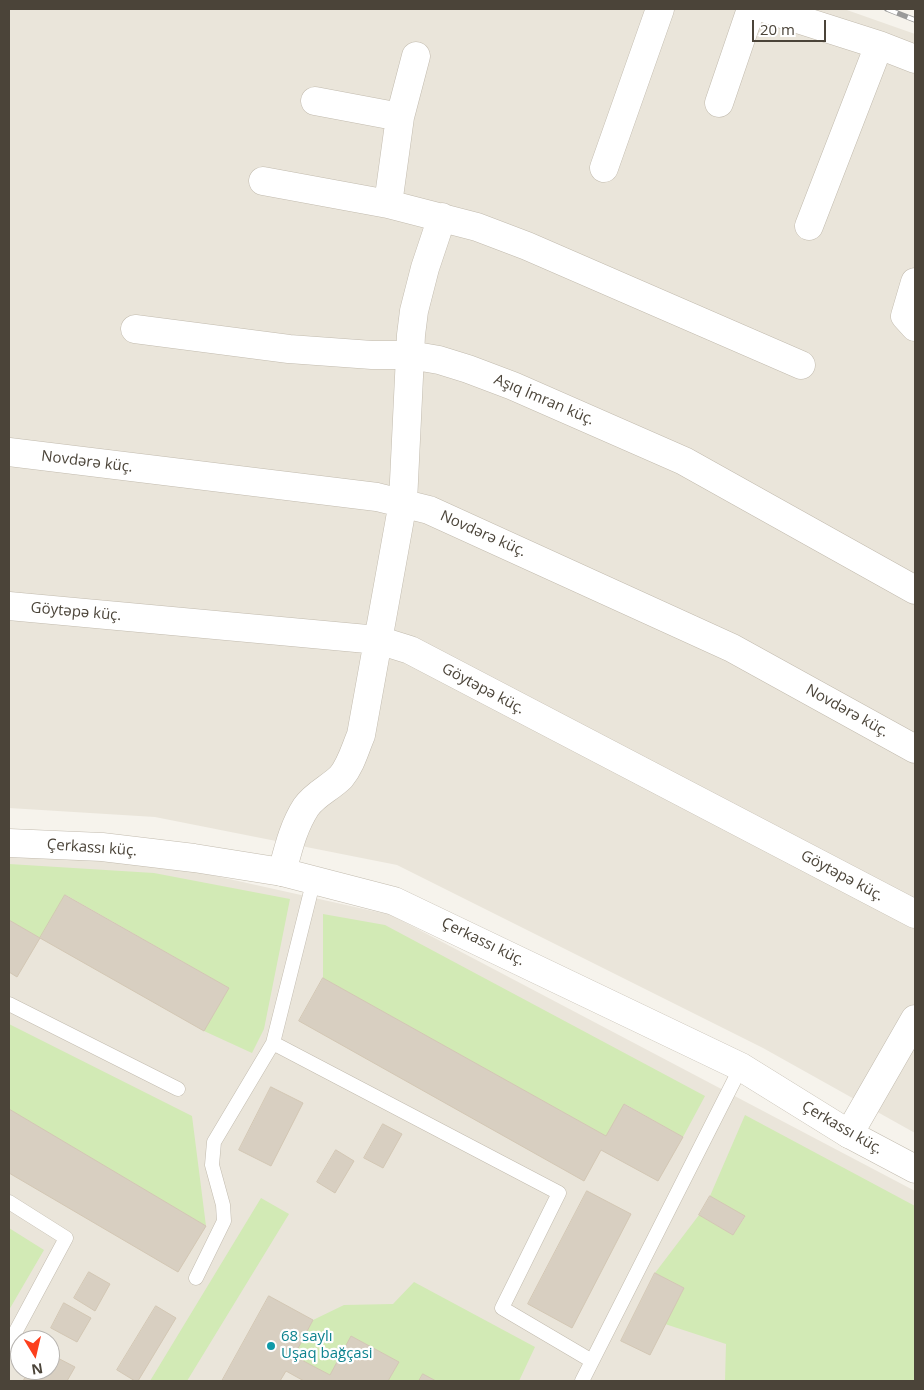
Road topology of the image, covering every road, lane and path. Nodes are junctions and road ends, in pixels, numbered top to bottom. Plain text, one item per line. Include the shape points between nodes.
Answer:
1 (660, 9) edge
2 (751, 9) edge
3 (766, 9) edge
4 (879, 45) junction
5 (416, 56) dead end
6 (915, 59) edge
7 (315, 101) dead end
8 (719, 103) dead end
9 (400, 117) junction
10 (604, 168) dead end
11 (263, 181) dead end
12 (388, 204) junction
13 (442, 217) junction
14 (809, 226) dead end
15 (915, 282) edge
16 (915, 327) edge
17 (135, 329) dead end
18 (410, 355) junction
19 (801, 365) dead end
20 (9, 452) edge
21 (403, 502) junction
22 (915, 590) edge
23 (9, 606) edge
24 (378, 640) junction
25 (915, 749) edge
26 (9, 844) edge
27 (282, 872) junction
28 (314, 879) junction
29 (915, 914) edge
30 (9, 1004) edge
31 (915, 1019) edge
32 (273, 1043) junction
33 (741, 1067) junction
34 (178, 1089) dead end
35 (849, 1134) junction
36 (915, 1169) edge
37 (9, 1202) edge
38 (196, 1278) dead end
39 (9, 1344) edge
40 (592, 1361) junction
41 (582, 1381) edge

1 - 10 street
2 - 8 street
3 - 4 street
4 - 6 street
4 - 14 street
5 - 9 street
7 - 9 street
9 - 12 street
11 - 12 street
12 - 13 street
13 - 18 street via 414,312
13 - 19 street via 527,246
15 - 16 street via 905,316
17 - 18 street, Aşıq İmran küç. via 289,349
18 - 21 street
18 - 22 street, Aşıq İmran küç. via 439,360 513,386 684,460
20 - 21 street, Novdərə küç.
21 - 24 street
21 - 25 street, Novdərə küç. via 461,523 732,648
23 - 24 street, Göytəpə küç.
24 - 27 street via 360,735 349,764 340,778 318,793 306,807 294,827
24 - 29 street, Göytəpə küç. via 410,650
26 - 27 street, Çerkassı küç. via 102,847
27 - 28 street, Çerkassı küç.
28 - 32 lane
28 - 33 street, Çerkassı küç. via 423,912
30 - 34 lane
31 - 35 street
32 - 38 lane via 214,1142 212,1165 224,1221
32 - 40 lane via 559,1193 502,1308
33 - 35 street, Çerkassı küç.
33 - 40 lane
35 - 36 street, Çerkassı küç.
37 - 39 lane via 66,1238
40 - 41 lane

